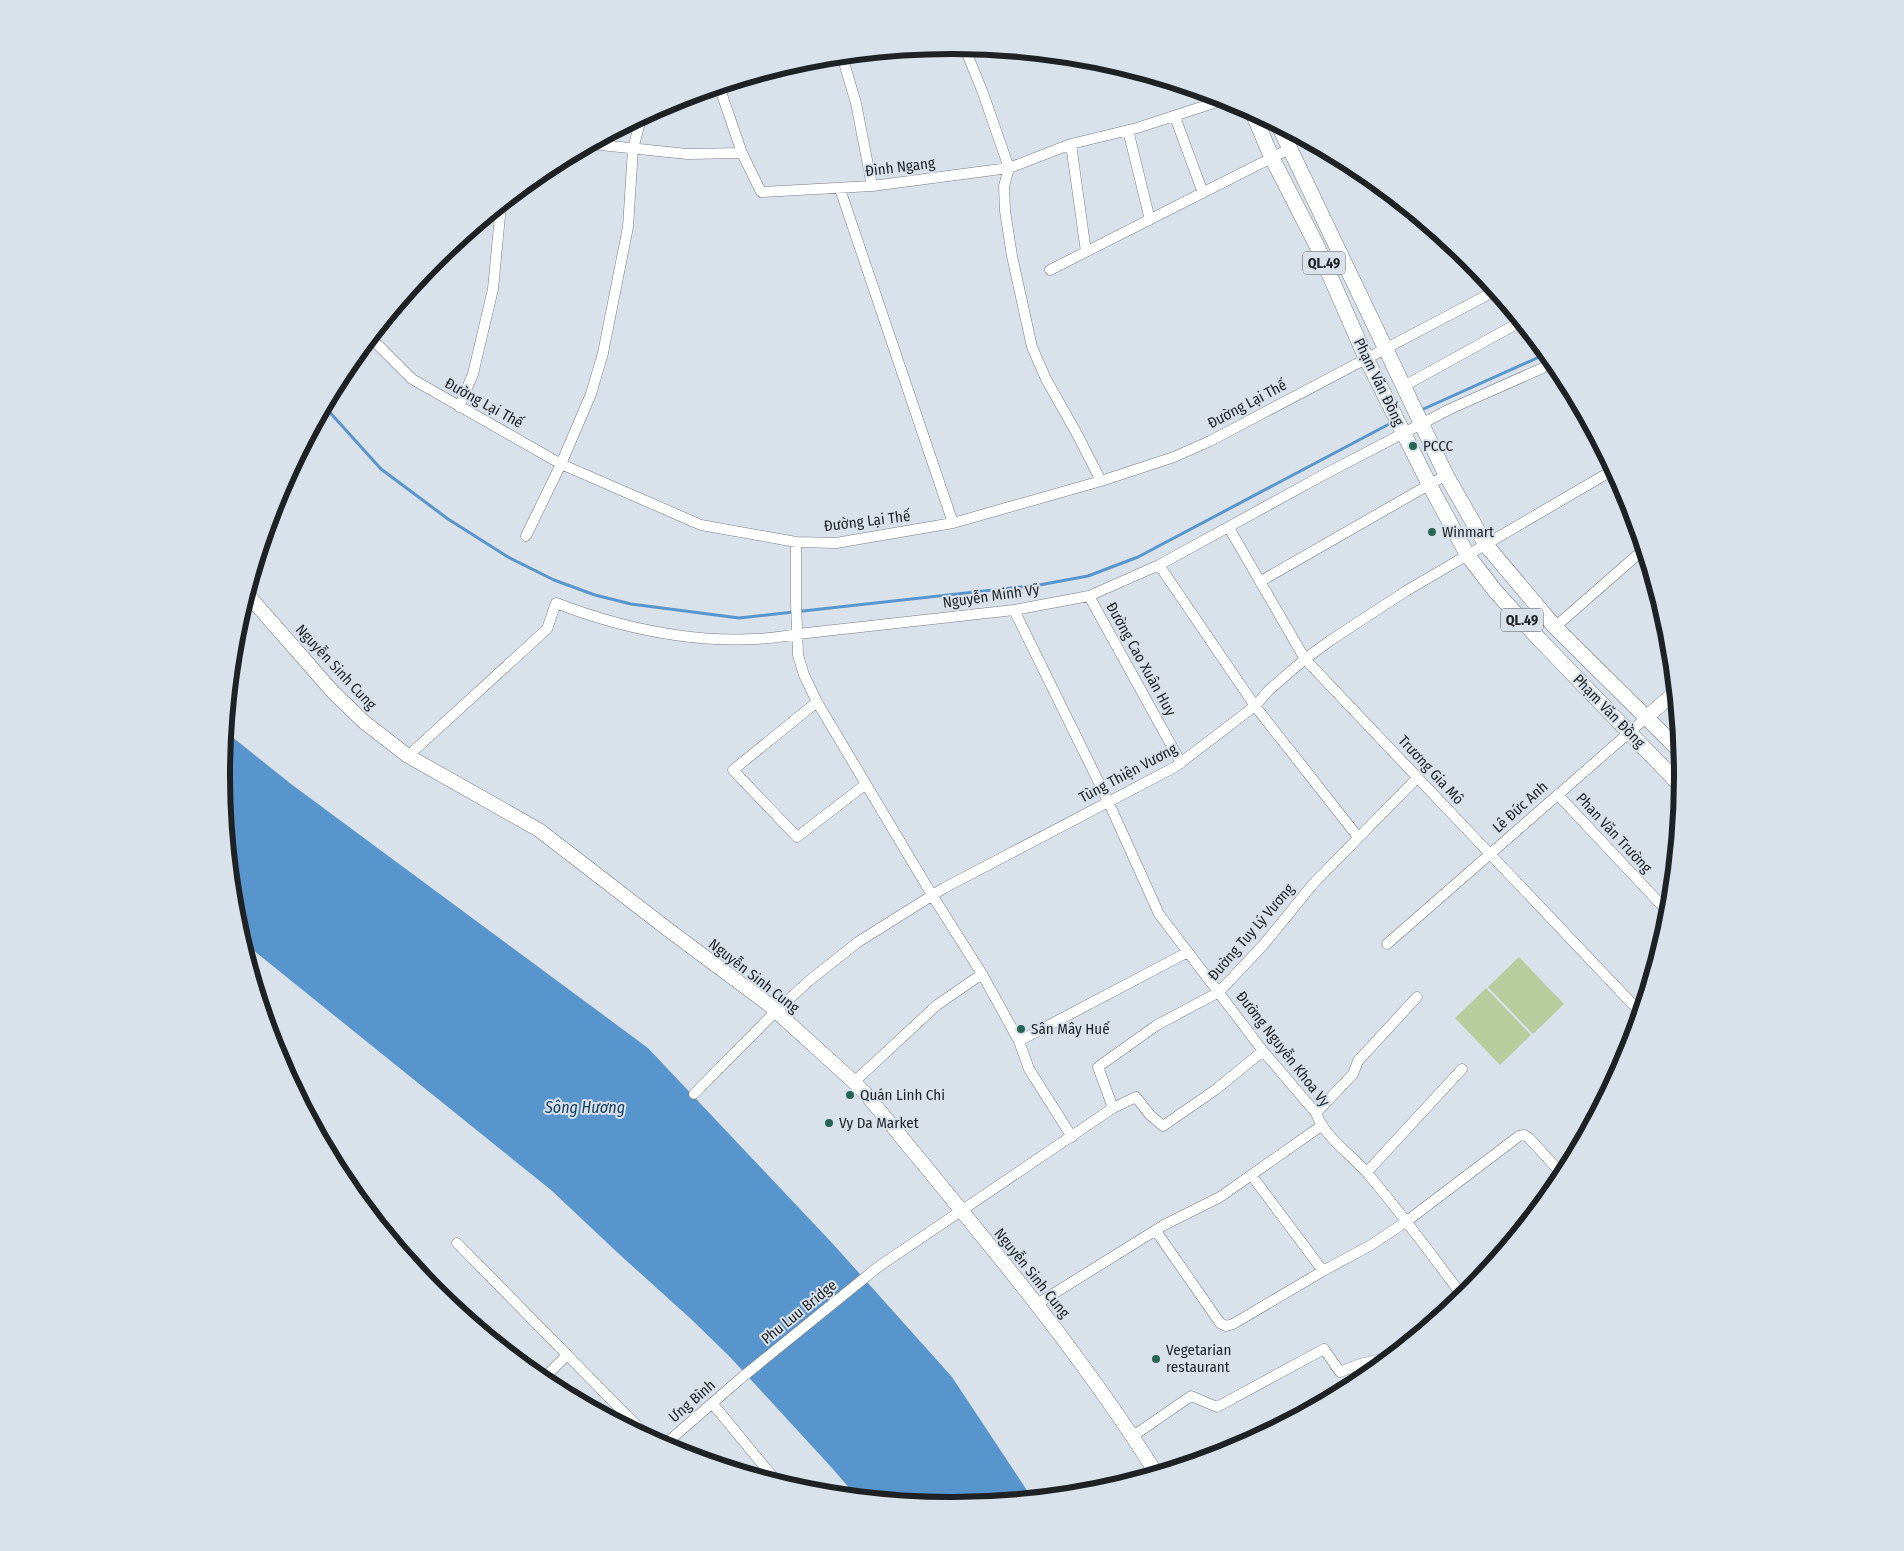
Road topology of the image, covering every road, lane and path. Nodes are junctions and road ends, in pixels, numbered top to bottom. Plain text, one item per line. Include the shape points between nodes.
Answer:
1 (967, 54) edge
2 (844, 62) edge
3 (722, 91) edge
4 (1213, 103) edge
5 (1174, 117) junction
6 (1256, 121) edge
7 (638, 126) edge
8 (1128, 130) junction
9 (1283, 135) edge
10 (1071, 144) junction
11 (600, 145) edge
12 (633, 149) junction
13 (1289, 149) junction
14 (742, 153) junction
15 (1272, 158) junction
16 (1009, 168) junction
17 (872, 186) junction
18 (840, 189) junction
19 (1203, 193) junction
20 (500, 213) edge
21 (1150, 220) junction
22 (1086, 252) junction
23 (1050, 270) dead end
24 (1489, 294) edge
25 (1515, 325) edge
26 (375, 342) edge
27 (1385, 348) junction
28 (1366, 358) junction
29 (1546, 366) edge
30 (1404, 386) junction
31 (460, 407) junction
32 (1418, 416) junction
33 (1400, 425) junction
34 (561, 464) junction
35 (1607, 473) edge
36 (1446, 475) junction
37 (1101, 482) junction
38 (1429, 484) junction
39 (953, 523) junction
40 (1229, 528) junction
41 (526, 536) dead end
42 (796, 542) junction
43 (1486, 545) junction
44 (1638, 554) edge
45 (1468, 556) junction
46 (1159, 565) junction
47 (1261, 581) junction
48 (1089, 596) junction
49 (253, 599) edge
50 (1014, 610) junction
51 (1555, 627) junction
52 (798, 629) junction
53 (1304, 659) junction
54 (1669, 696) edge
55 (817, 702) junction
56 (1255, 706) junction
57 (1647, 717) junction
58 (1629, 732) junction
59 (1673, 743) edge
60 (408, 756) junction
61 (1181, 763) junction
62 (1417, 778) junction
63 (1674, 778) edge
64 (866, 784) junction
65 (1558, 795) junction
66 (1108, 801) junction
67 (1358, 837) junction
68 (1490, 855) junction
69 (932, 895) junction
70 (1662, 905) edge
71 (1387, 944) dead end
72 (1188, 952) junction
73 (982, 974) junction
74 (1219, 992) junction
75 (1417, 997) dead end
76 (1635, 1007) edge
77 (776, 1011) junction
78 (1018, 1041) junction
79 (1263, 1051) junction
80 (1462, 1069) dead end
81 (854, 1082) junction
82 (694, 1094) dead end
83 (1113, 1108) junction
84 (1316, 1113) junction
85 (1321, 1126) junction
86 (1072, 1137) junction
87 (1557, 1168) edge
88 (1367, 1172) junction
89 (1252, 1176) junction
90 (960, 1210) junction
91 (1407, 1221) junction
92 (1156, 1231) junction
93 (457, 1243) dead end
94 (1323, 1271) junction
95 (1458, 1290) edge
96 (1037, 1304) junction
97 (567, 1355) junction
98 (1373, 1361) edge
99 (548, 1374) edge
100 (740, 1379) joint
101 (712, 1403) junction
102 (637, 1425) edge
103 (1133, 1436) junction
104 (671, 1440) edge
105 (1153, 1469) edge
106 (772, 1474) edge

1 - 16 street
2 - 17 street via 856,103
3 - 14 street
4 - 5 street, Đình Ngang
5 - 8 street, Đình Ngang
5 - 19 street
6 - 15 main road, Phạm Văn Đồng / QL.49
7 - 12 street
8 - 10 street, Đình Ngang
8 - 21 street
9 - 13 main road, Phạm Văn Đồng / QL.49
10 - 16 street, Đình Ngang
10 - 22 street
11 - 12 street
12 - 14 street via 687,154
12 - 34 street via 628,227 609,327 590,394
13 - 15 street
13 - 27 main road, Phạm Văn Đồng / QL.49
14 - 18 street, Đình Ngang via 761,192
15 - 19 street
15 - 28 main road, Phạm Văn Đồng / QL.49 via 1316,244
16 - 17 street, Đình Ngang
16 - 37 street via 1004,186 1005,211 1032,347
17 - 18 street, Đình Ngang
18 - 39 street
19 - 21 street
20 - 31 street via 493,289 473,374
21 - 22 street
22 - 23 street
24 - 27 street, Đường Lại Thế
25 - 30 street
26 - 31 street, Đường Lại Thế via 412,379
27 - 28 street, Đường Lại Thế
27 - 30 main road, Phạm Văn Đồng / QL.49
28 - 33 main road, Phạm Văn Đồng / QL.49
28 - 37 street, Đường Lại Thế via 1183,453
29 - 32 street, Nguyễn Minh Vỹ via 1450,409
30 - 32 main road, Phạm Văn Đồng / QL.49
31 - 34 street, Đường Lại Thế
32 - 33 street, Nguyễn Minh Vỹ
32 - 36 main road, Phạm Văn Đồng / QL.49
33 - 38 main road, Phạm Văn Đồng / QL.49
33 - 40 street, Nguyễn Minh Vỹ via 1325,474
34 - 41 street
34 - 42 street, Đường Lại Thế via 701,525
35 - 43 street, Tùng Thiện Vương
36 - 38 street
36 - 43 main road, Phạm Văn Đồng / QL.49
37 - 39 street, Đường Lại Thế
38 - 45 main road, Phạm Văn Đồng / QL.49
38 - 47 street
39 - 42 street, Đường Lại Thế via 836,543
40 - 46 street, Nguyễn Minh Vỹ
40 - 47 street, Trương Gia Mô
42 - 52 street
43 - 45 street, Tùng Thiện Vương
43 - 51 main road, Phạm Văn Đồng / QL.49
44 - 51 street
45 - 53 street, Tùng Thiện Vương via 1406,591
45 - 58 main road, Phạm Văn Đồng / QL.49 via 1496,592
46 - 48 street, Nguyễn Minh Vỹ
46 - 56 street
47 - 53 street, Trương Gia Mô
48 - 50 street, Nguyễn Minh Vỹ
48 - 61 street, Đường Cao Xuân Huy
49 - 60 main road, Nguyễn Sinh Cung via 333,692 364,722
50 - 52 street, Nguyễn Minh Vỹ
50 - 66 street, Đường Nguyễn Khoa Vy
51 - 57 main road, Phạm Văn Đồng / QL.49
52 - 55 street via 798,655
52 - 60 street, Nguyễn Minh Vỹ via 771,639 693,637 626,626 556,603 547,629
53 - 56 street, Tùng Thiện Vương
53 - 62 street, Trương Gia Mô
54 - 57 main road, Lê Đức Anh
55 - 64 street
55 - 64 street via 733,770 797,837
56 - 61 street, Tùng Thiện Vương
56 - 67 street
57 - 58 street, Lê Đức Anh
57 - 59 main road, Phạm Văn Đồng / QL.49
58 - 63 main road, Phạm Văn Đồng / QL.49
58 - 65 street, Lê Đức Anh
60 - 77 main road, Nguyễn Sinh Cung via 539,830
61 - 66 street, Tùng Thiện Vương
62 - 67 street, Đường Tuy Lý Vương
62 - 68 street, Trương Gia Mô
64 - 69 street
65 - 68 street, Lê Đức Anh
65 - 70 street, Phan Văn Trường
66 - 69 street, Tùng Thiện Vương
66 - 72 street, Đường Nguyễn Khoa Vy via 1159,914
67 - 74 street, Đường Tuy Lý Vương
68 - 71 street, Lê Đức Anh
68 - 76 street, Trương Gia Mô
69 - 73 street
69 - 77 street, Tùng Thiện Vương via 858,942
72 - 74 street, Đường Nguyễn Khoa Vy
72 - 78 street
73 - 78 street
73 - 81 street via 937,1005
74 - 79 street, Đường Nguyễn Khoa Vy
74 - 83 street, Đường Tuy Lý Vương via 1157,1025 1098,1067
75 - 84 street via 1358,1061 1354,1074
77 - 81 main road, Nguyễn Sinh Cung
77 - 82 street, Tùng Thiện Vương
78 - 86 street via 1029,1069
79 - 83 street via 1163,1126 1150,1116 1136,1097
79 - 84 street, Đường Nguyễn Khoa Vy
80 - 88 street
81 - 90 main road, Nguyễn Sinh Cung
83 - 86 street
84 - 85 street, Đường Nguyễn Khoa Vy
85 - 88 street, Đường Nguyễn Khoa Vy
85 - 89 street
86 - 90 street
87 - 91 street via 1529,1138 1519,1136
88 - 91 street, Đường Nguyễn Khoa Vy
89 - 92 street
89 - 94 street
90 - 96 main road, Nguyễn Sinh Cung
90 - 100 street, Phu Luu Bridge via 878,1267
91 - 94 street
91 - 95 street, Đường Nguyễn Khoa Vy
92 - 94 street via 1220,1323 1226,1326
92 - 96 street
93 - 97 street
96 - 103 main road, Nguyễn Sinh Cung
97 - 99 street
97 - 102 street
98 - 103 street via 1340,1372 1324,1349 1218,1407 1191,1396
100 - 101 street, Ưng Bình
101 - 104 street, Ưng Bình
101 - 106 street
103 - 105 main road, Nguyễn Sinh Cung

